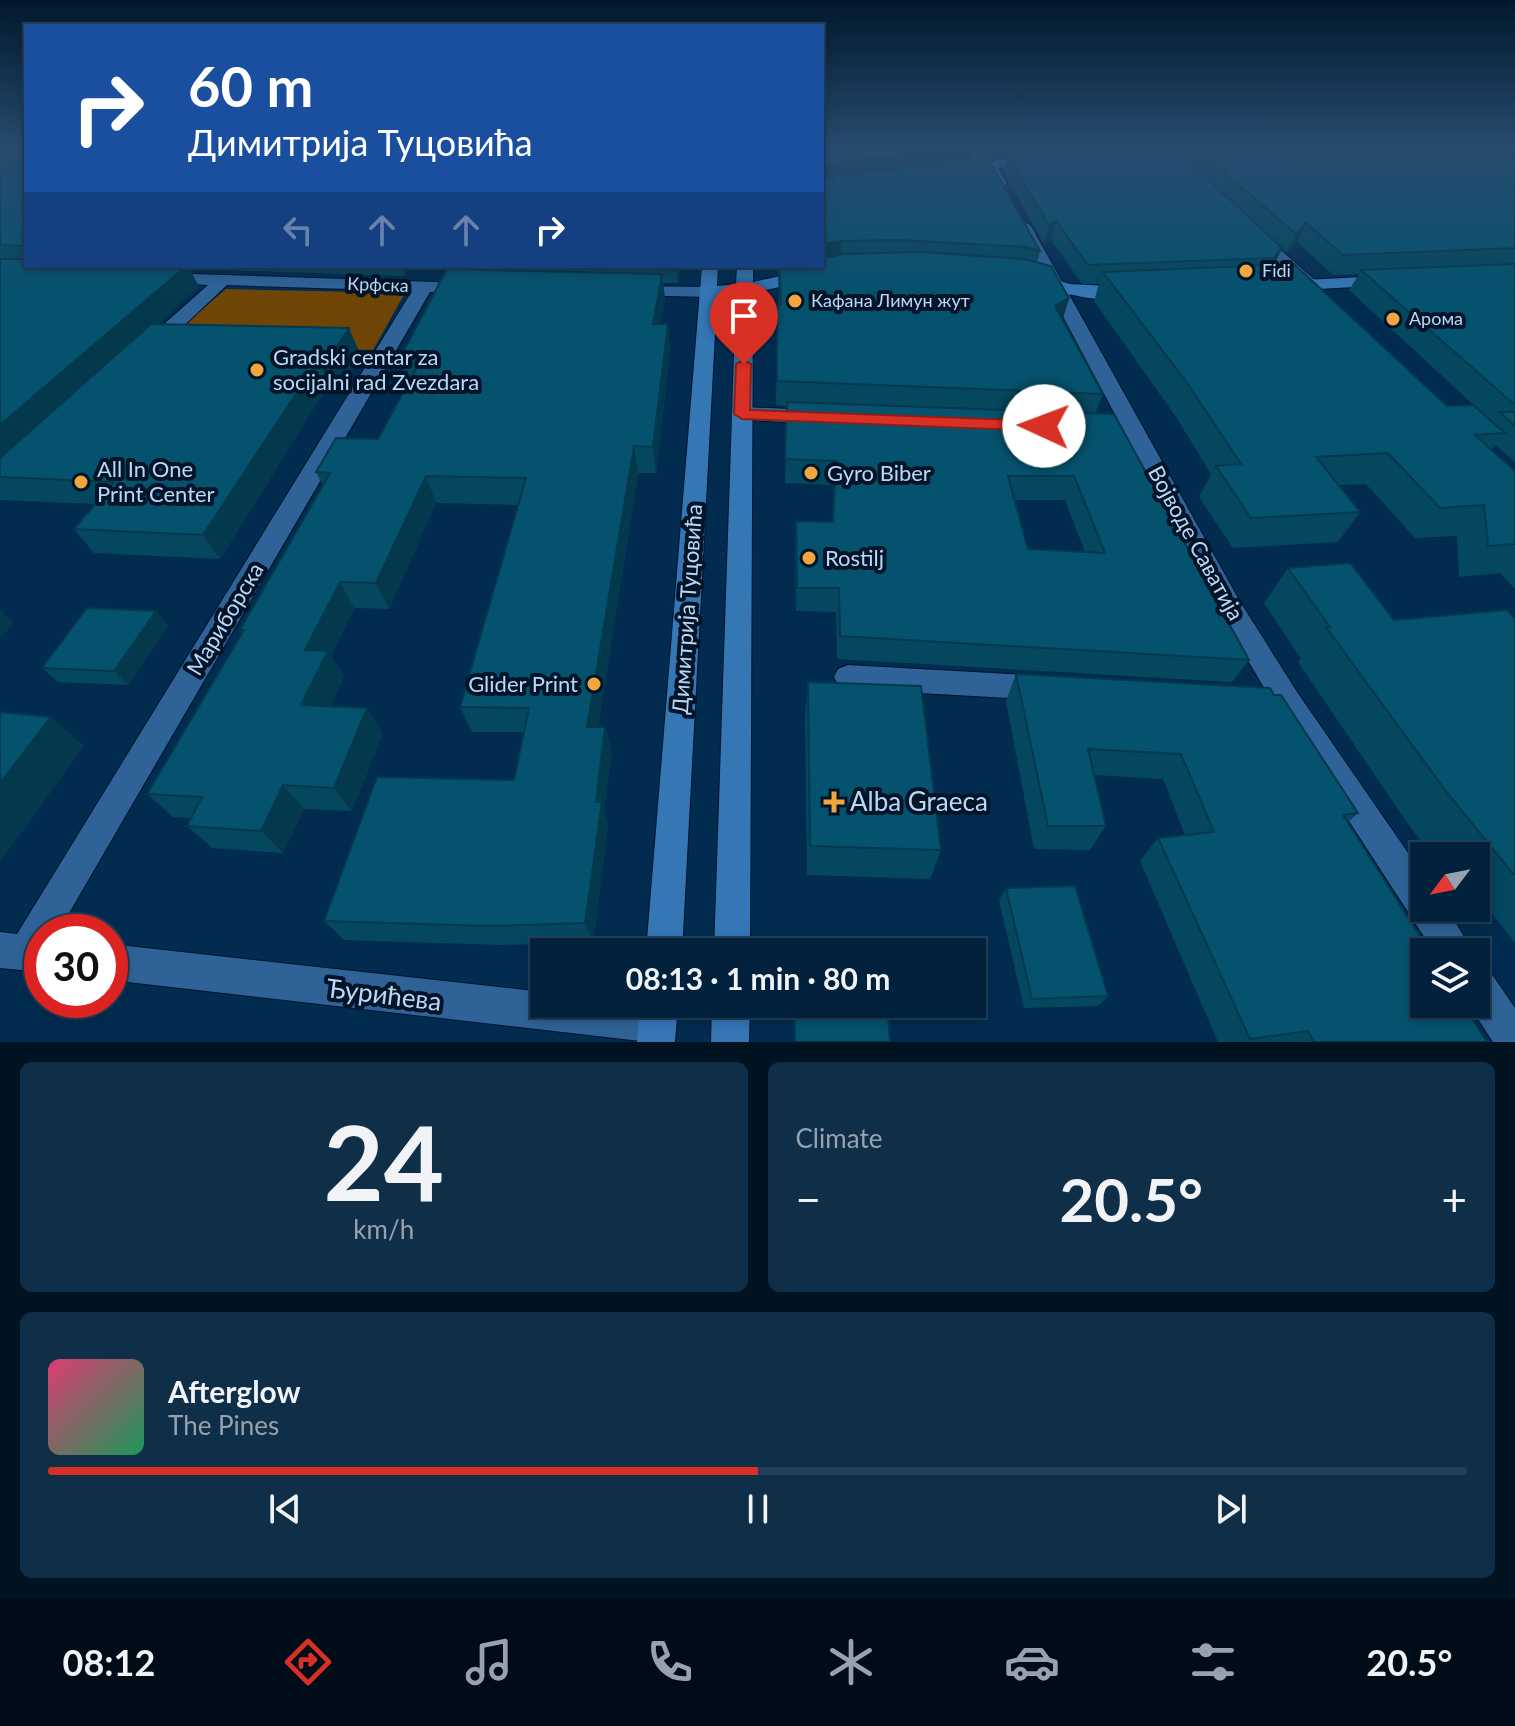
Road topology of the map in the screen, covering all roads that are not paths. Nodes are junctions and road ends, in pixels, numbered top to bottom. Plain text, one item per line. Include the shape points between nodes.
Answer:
1 (1006, 196) edge
2 (1239, 221) edge
3 (745, 268) edge
4 (829, 270) edge
5 (1021, 274) edge
6 (149, 278) edge
7 (709, 279) edge
8 (223, 280) junction
9 (1402, 280) edge
10 (1310, 285) junction
11 (437, 287) joint
12 (1262, 287) edge
13 (745, 289) junction
14 (1058, 289) junction
15 (608, 291) edge
16 (1139, 292) edge
17 (1332, 307) edge
18 (134, 362) edge
19 (742, 414) junction
20 (836, 418) edge
21 (1103, 428) edge
22 (1134, 429) junction
23 (848, 677) dead end
24 (1068, 689) edge
25 (1256, 700) edge
26 (1287, 701) junction
27 (1410, 885) edge
28 (665, 938) edge
29 (732, 938) edge
30 (23, 952) edge
31 (128, 964) edge
32 (1490, 1004) edge
33 (731, 1018) edge
34 (658, 1023) edge
35 (1515, 1041) edge
36 (730, 1042) edge

1 - 14 street, Војводе Саватија
2 - 10 street
3 - 13 main road
4 - 13 main road
5 - 14 main road
6 - 8 street, Крфска
7 - 13 main road
7 - 15 street
7 - 28 main road, Димитрија Туцовића
8 - 11 street, Крфска
8 - 18 street
9 - 10 main road
10 - 12 main road
10 - 17 street
11 - 30 street, Мариборска
13 - 19 main road
14 - 16 main road
14 - 22 street, Војводе Саватија
19 - 20 street
19 - 29 main road
21 - 22 street
22 - 26 street, Војводе Саватија
23 - 24 street
25 - 26 street
26 - 27 street, Војводе Саватија
31 - 34 street, Ђурићева
32 - 35 street
33 - 36 main road

